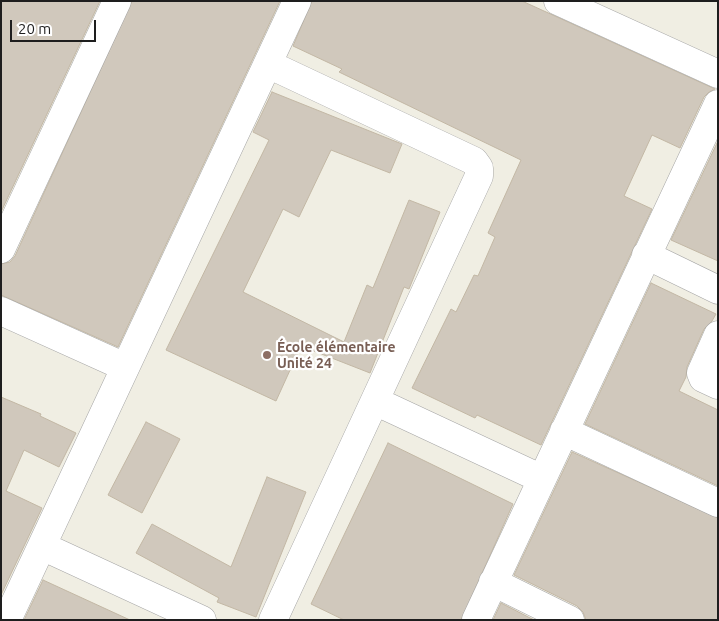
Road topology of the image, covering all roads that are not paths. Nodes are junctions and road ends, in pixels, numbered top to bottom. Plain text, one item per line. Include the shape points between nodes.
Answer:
1 (117, 1) edge
2 (297, 1) edge
3 (558, 1) edge
4 (268, 64) junction
5 (718, 74) edge
6 (718, 104) edge
7 (1, 249) edge
8 (646, 255) junction
9 (718, 290) edge
10 (1, 310) edge
11 (718, 334) edge
12 (125, 367) junction
13 (718, 386) edge
14 (375, 401) junction
15 (564, 432) junction
16 (542, 479) junction
17 (718, 503) edge
18 (42, 546) junction
19 (493, 582) junction
20 (7, 620) edge
21 (202, 620) edge
22 (273, 620) edge
23 (476, 620) edge
24 (570, 620) edge

1 - 7 street
2 - 4 street
3 - 5 street
4 - 12 street
4 - 14 street via 474,161 479,168 479,176
6 - 8 street
8 - 9 street
8 - 15 street
10 - 12 street
11 - 13 street via 701,373 702,378
12 - 18 street
14 - 16 street
14 - 22 street
15 - 16 street
15 - 17 street
16 - 19 street
18 - 20 street
18 - 21 street
19 - 23 street
19 - 24 street

